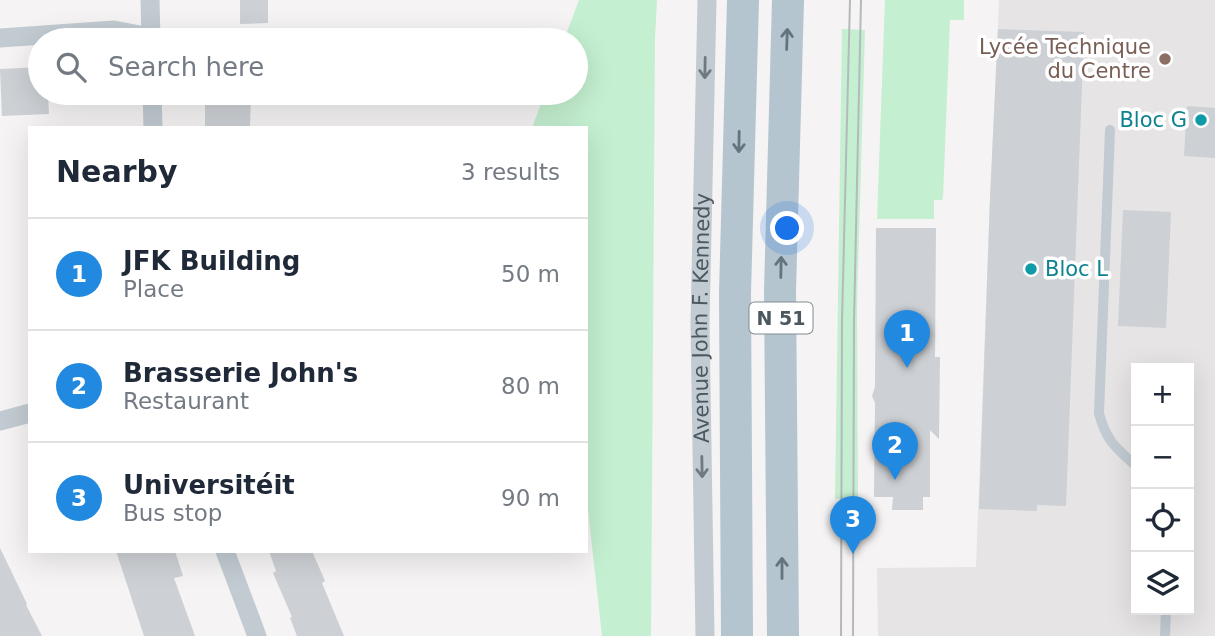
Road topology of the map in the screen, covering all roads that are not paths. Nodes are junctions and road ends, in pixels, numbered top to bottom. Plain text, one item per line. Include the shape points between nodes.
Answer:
1 (150, 0) edge
2 (707, 0) edge
3 (743, 0) edge
4 (788, 0) edge
5 (154, 28) edge
6 (28, 36) edge
7 (0, 38) edge
8 (152, 105) edge
9 (153, 126) edge
10 (1111, 130) dead end
11 (28, 414) edge
12 (0, 421) edge
13 (1131, 461) edge
14 (226, 553) edge
15 (1166, 615) edge
16 (257, 636) edge
17 (705, 636) edge
18 (737, 636) edge
19 (783, 636) edge
20 (1165, 636) edge

1 - 5 street
2 -> 17 street, Avenue John F. Kennedy via 700,323
3 -> 18 main road, Avenue John F. Kennedy / N 51 via 735,293
19 -> 4 main road, N 51 via 780,291
6 - 7 street
8 - 9 street
10 - 13 lane via 1099,413 1112,444
11 - 12 street
14 - 16 street
15 - 20 lane

